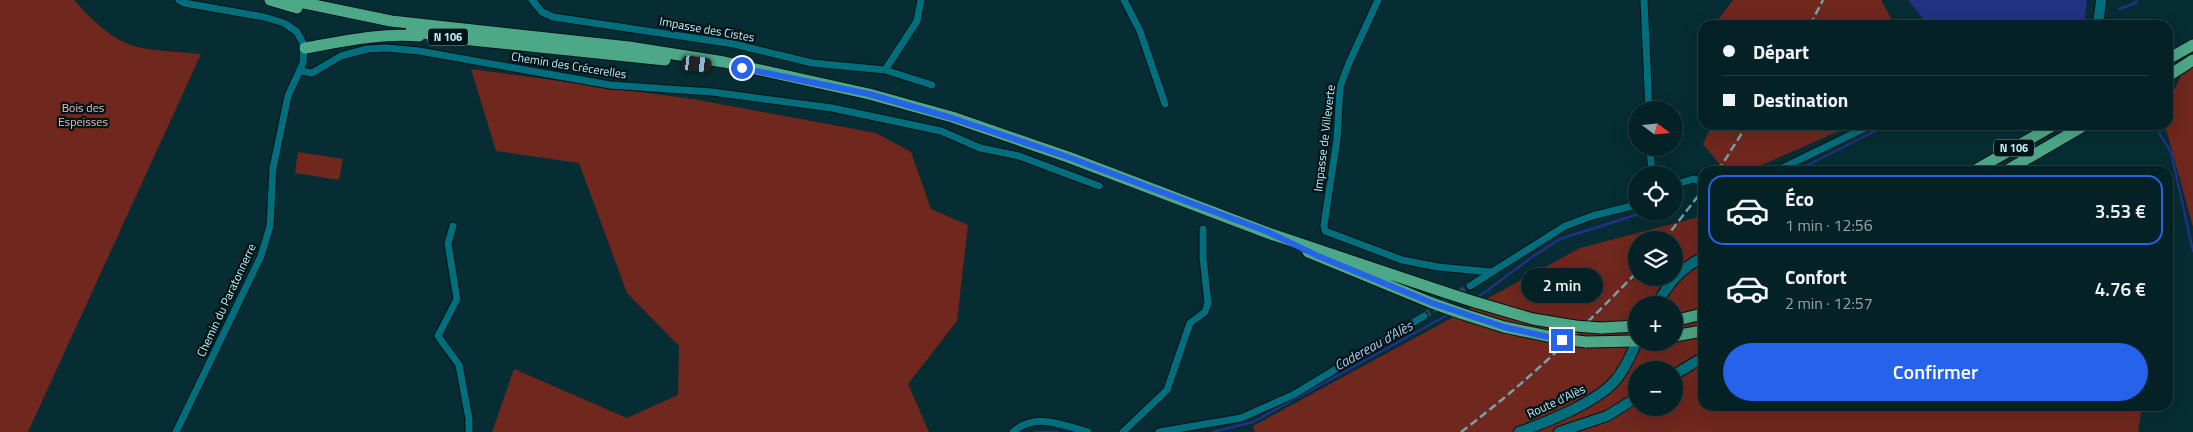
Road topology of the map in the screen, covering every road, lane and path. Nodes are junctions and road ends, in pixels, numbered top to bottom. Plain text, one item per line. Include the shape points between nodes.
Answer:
1 (179, 0) edge
2 (270, 0) edge
3 (290, 0) edge
4 (325, 0) edge
5 (532, 0) edge
6 (921, 0) edge
7 (1124, 0) edge
8 (1378, 0) edge
9 (1644, 0) edge
10 (2101, 0) edge
11 (2099, 20) edge
12 (390, 21) junction
13 (461, 39) junction
14 (2193, 45) edge
15 (305, 48) junction
16 (2173, 56) edge
17 (2193, 60) edge
18 (742, 68) junction
19 (885, 70) junction
20 (300, 71) junction
21 (2173, 73) edge
22 (932, 84) dead end
23 (1648, 101) edge
24 (1165, 104) dead end
25 (1861, 130) edge
26 (2045, 130) edge
27 (2076, 130) edge
28 (1786, 166) edge
29 (1983, 166) edge
30 (2015, 166) edge
31 (1698, 180) edge
32 (1683, 182) edge
33 (1099, 186) dead end
34 (1628, 207) edge
35 (453, 226) dead end
36 (1203, 229) dead end
37 (1268, 232) junction
38 (1698, 260) edge
39 (1492, 272) junction
40 (1470, 286) tunnel mouth
41 (1662, 296) edge
42 (1698, 315) edge
43 (1424, 316) tunnel mouth
44 (1683, 319) edge
45 (1628, 326) edge
46 (1698, 332) edge
47 (1683, 334) edge
48 (1628, 342) edge
49 (1631, 351) edge
50 (1698, 360) edge
51 (1683, 370) edge
52 (1628, 403) edge
53 (176, 432) edge
54 (469, 432) edge
55 (1013, 432) edge
56 (1088, 432) edge
57 (1123, 432) edge
58 (1158, 432) edge
59 (1519, 432) edge
60 (1559, 432) edge

1 - 15 street via 284,23 298,32
2 - 13 main road, N 106 via 345,20
3 - 12 main road, N 106
4 - 12 main road
5 - 19 street, Impasse des Cistes via 542,12 553,17 734,44 812,63
6 - 19 street via 917,21
7 - 24 street via 1140,31
8 - 39 street, Impasse de Villeverte via 1340,87 1325,231 1402,260
9 - 23 street
10 - 11 main road
12 - 18 main road, N 106 via 629,47 724,62
13 - 15 main road via 392,34
13 - 18 main road, N 106
14 - 16 main road
15 - 20 street, Chemin du Paratonnerre
17 - 21 main road
18 - 37 main road, N 106 via 833,85 928,110 1068,157
19 - 22 street, Impasse des Cistes
20 - 33 street, Chemin des Crécerelles via 312,73 342,56 386,48 610,85 712,92 832,108 941,131 980,148 1019,156
20 - 53 street, Chemin du Paratonnerre via 288,96 273,168 270,226 261,256
25 - 28 street
26 - 29 main road, N 106
27 - 30 main road, N 106
31 - 32 street
34 - 39 street via 1565,226
35 - 54 street via 448,244 458,299 438,336 460,365
36 - 57 street via 1208,303 1205,312 1190,323 1166,390
37 - 45 main road, N 106, bridge via 1447,294 1533,319 1575,326
37 - 48 main road, N 106, bridge via 1432,303 1504,327 1562,340
38 - 41 main road via 1676,276
39 - 40 street
42 - 44 main road
43 - 58 street via 1293,395 1241,418
46 - 47 main road
49 - 59 main road, Route d'Alès via 1622,371 1607,389
50 - 51 main road
52 - 60 main road via 1607,416
55 - 56 street via 1022,425 1042,420

